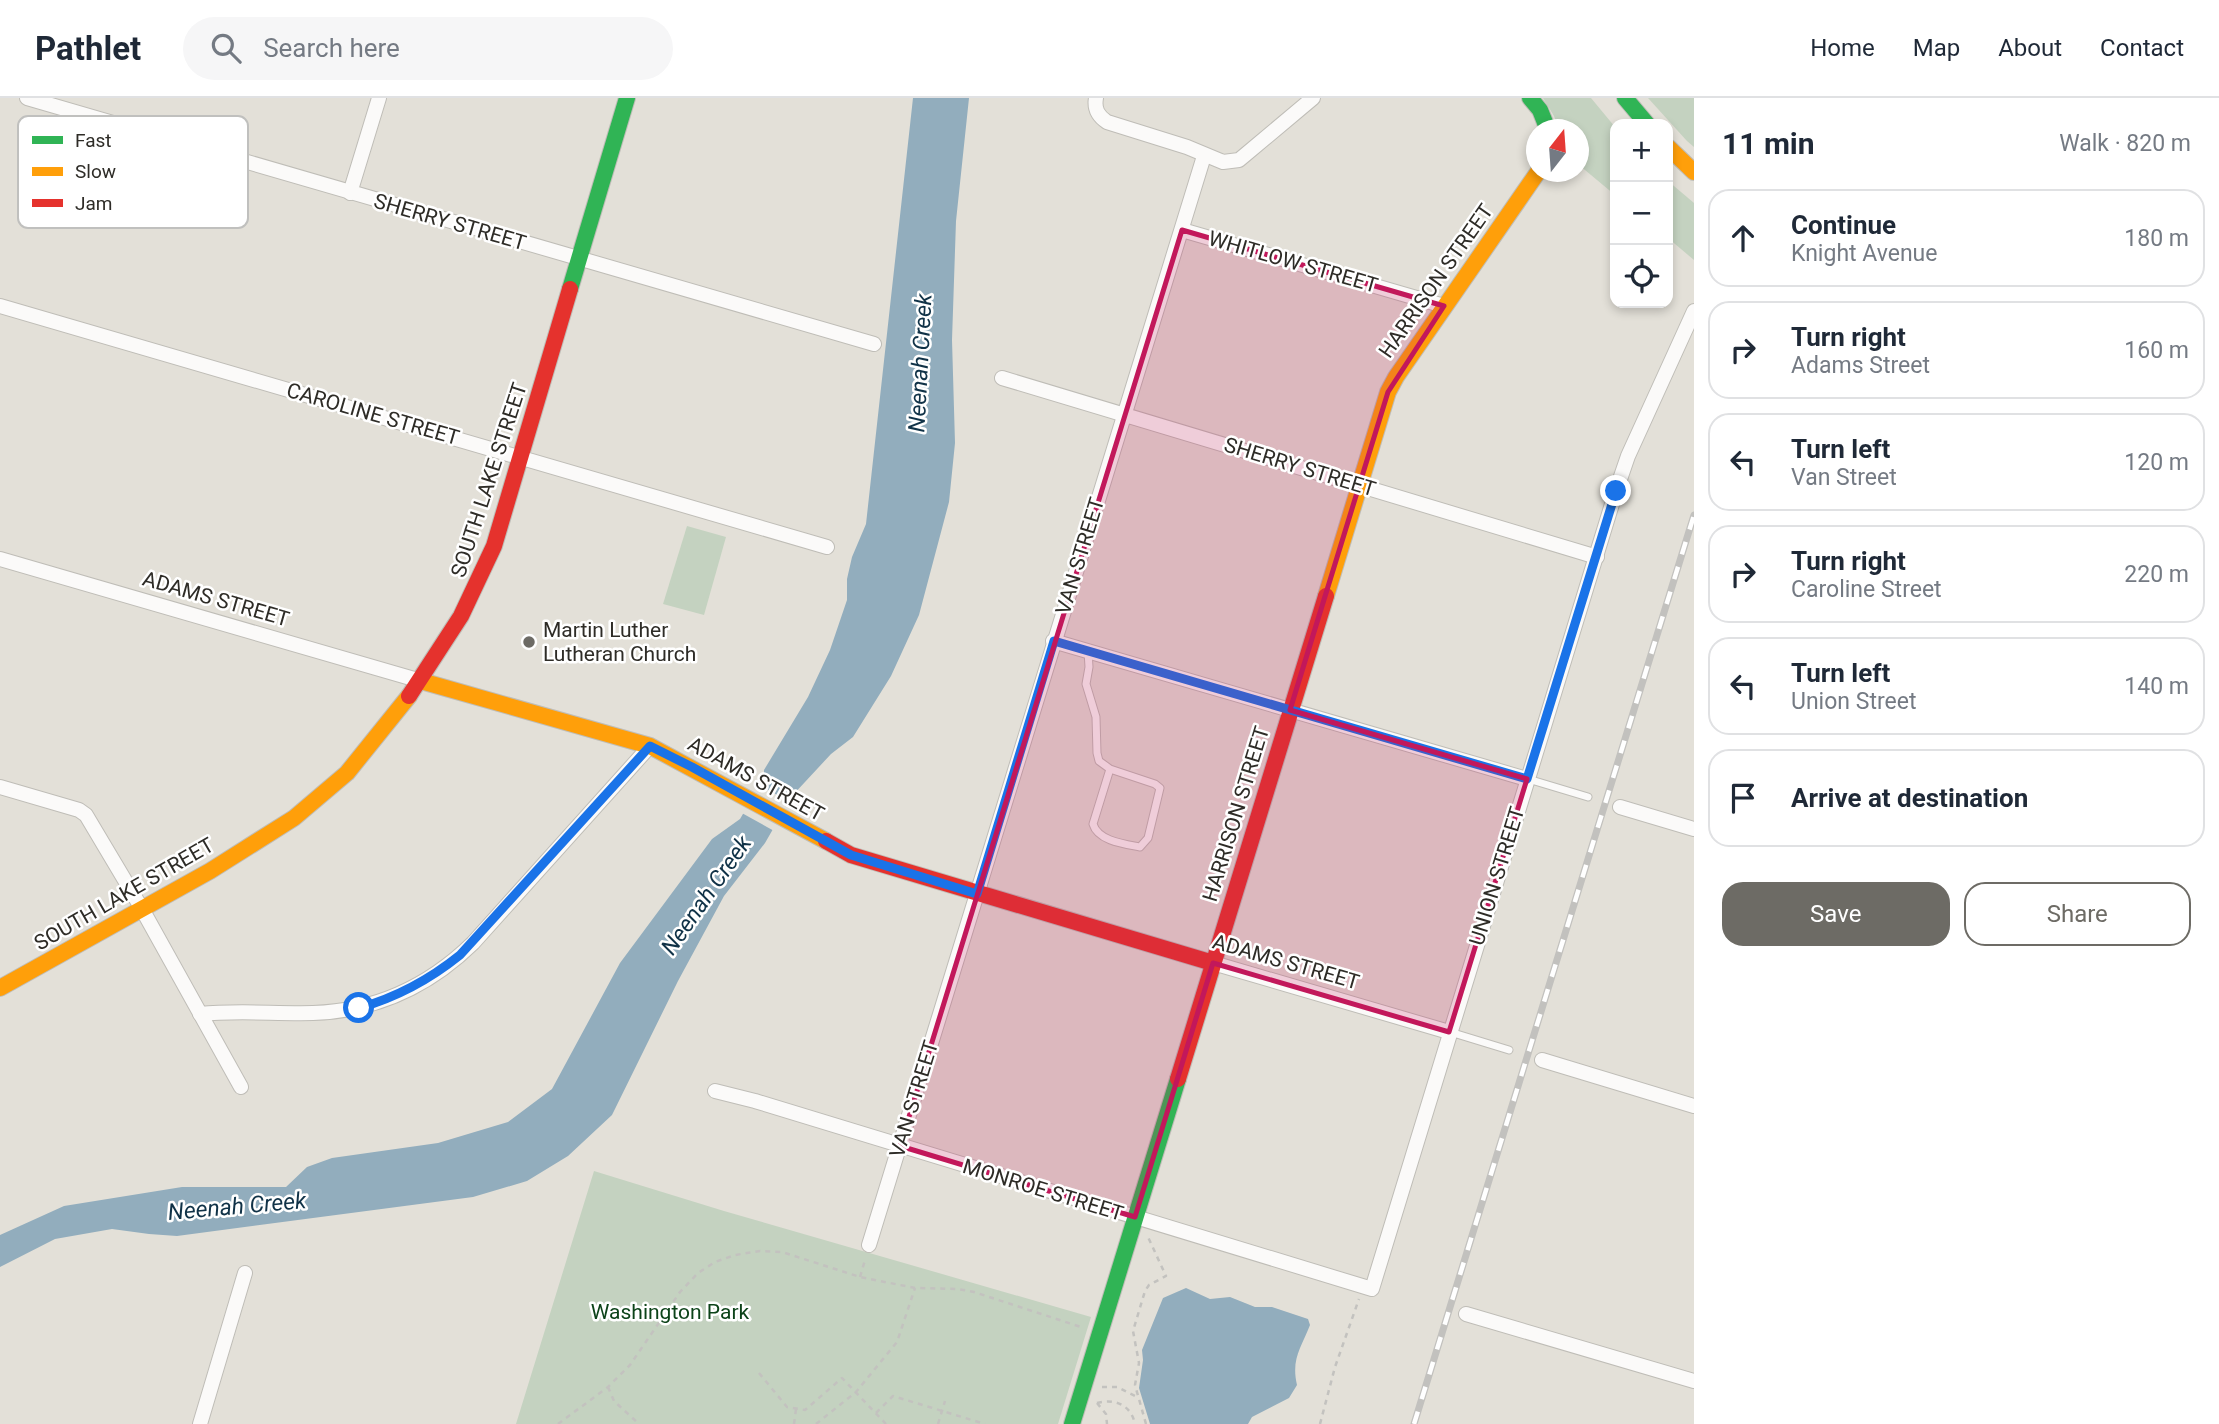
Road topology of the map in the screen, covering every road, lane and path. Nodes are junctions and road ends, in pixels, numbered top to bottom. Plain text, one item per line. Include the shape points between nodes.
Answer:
1 (27, 98) edge
2 (379, 98) edge
3 (626, 98) edge
4 (1096, 98) edge
5 (1313, 98) edge
6 (1530, 98) edge
7 (1625, 98) edge
8 (89, 116) edge
9 (1544, 119) edge
10 (1643, 119) edge
11 (1673, 152) edge
12 (1205, 156) junction
13 (248, 162) edge
14 (1694, 172) edge
15 (1531, 182) edge
16 (350, 192) junction
17 (1182, 230) junction
18 (579, 258) junction
19 (0, 306) edge
20 (1444, 306) junction
21 (1694, 311) edge
22 (874, 344) dead end
23 (1002, 378) dead end
24 (1125, 415) junction
25 (521, 456) junction
26 (1359, 484) junction
27 (827, 547) dead end
28 (1597, 557) junction
29 (0, 559) edge
30 (1054, 641) junction
31 (1088, 650) junction
32 (421, 681) junction
33 (1290, 710) junction
34 (650, 746) junction
35 (1110, 769) junction
36 (1527, 779) junction
37 (0, 787) edge
38 (1588, 797) dead end
39 (1620, 807) dead end
40 (1694, 830) edge
41 (977, 894) junction
42 (142, 909) junction
43 (1213, 963) junction
44 (0, 988) edge
45 (200, 1014) junction
46 (1450, 1032) junction
47 (1509, 1050) dead end
48 (1542, 1060) dead end
49 (241, 1087) dead end
50 (715, 1091) dead end
51 (1694, 1106) edge
52 (900, 1146) junction
53 (1135, 1217) junction
54 (1148, 1237) dead end
55 (868, 1249) joint
56 (245, 1273) dead end
57 (860, 1277) junction
58 (915, 1287) junction
59 (1371, 1289) joint
60 (1349, 1296) dead end
61 (1466, 1314) dead end
62 (1081, 1327) dead end
63 (759, 1373) dead end
64 (1694, 1381) edge
65 (608, 1387) junction
66 (1102, 1387) dead end
67 (856, 1392) junction
68 (1136, 1396) junction
69 (945, 1401) dead end
70 (796, 1409) junction
71 (942, 1411) junction
72 (876, 1413) junction
73 (200, 1424) edge
74 (558, 1424) edge
75 (639, 1424) edge
76 (794, 1424) edge
77 (817, 1424) edge
78 (886, 1424) edge
79 (938, 1424) edge
80 (985, 1424) edge
81 (1072, 1424) edge
82 (1107, 1424) edge
83 (1135, 1424) edge
84 (1146, 1424) edge
85 (1320, 1424) edge

1 - 8 street, SHERRY STREET
2 - 16 street
3 - 18 street, SOUTH LAKE STREET
4 - 12 street via 1102,119
5 - 12 street via 1239,160 1223,162
6 - 9 street
7 - 10 street
11 - 14 street
12 - 17 street, VAN STREET
13 - 16 street, SHERRY STREET
15 - 20 street, HARRISON STREET
16 - 18 street, SHERRY STREET
17 - 20 street, WHITLOW STREET
17 - 24 street, VAN STREET
18 - 22 street, SHERRY STREET
18 - 25 street, SOUTH LAKE STREET
19 - 25 street, CAROLINE STREET
20 - 26 street, HARRISON STREET via 1388,392
21 - 28 street, UNION STREET via 1628,456
23 - 24 street, SHERRY STREET
24 - 26 street, SHERRY STREET
24 - 30 street, VAN STREET
25 - 27 street, CAROLINE STREET
25 - 32 street, SOUTH LAKE STREET via 478,585
26 - 28 street, SHERRY STREET
26 - 33 street, HARRISON STREET
28 - 36 street, UNION STREET
29 - 32 street, ADAMS STREET
30 - 31 street
30 - 41 street, VAN STREET
31 - 33 street
31 - 35 lane via 1086,684 1096,717 1097,753
32 - 34 street, ADAMS STREET
32 - 42 street, SOUTH LAKE STREET via 334,786 216,867
33 - 36 street
33 - 43 street, HARRISON STREET
34 - 41 street, ADAMS STREET via 851,855
34 - 45 street via 472,943 423,982 381,1002 336,1012
35 - 35 lane via 1096,810 1095,832 1140,847 1149,838 1160,788
36 - 38 lane
36 - 46 street, UNION STREET
37 - 42 street via 86,815
39 - 40 street
41 - 43 street, ADAMS STREET
41 - 52 street, VAN STREET
42 - 44 street, SOUTH LAKE STREET
42 - 45 street
43 - 46 street, ADAMS STREET
43 - 53 street, HARRISON STREET
45 - 49 street
46 - 47 lane
46 - 59 street, UNION STREET
48 - 51 street
50 - 52 street, MONROE STREET
52 - 53 street, MONROE STREET
52 - 55 street, VAN STREET
53 - 59 street, MONROE STREET
53 - 81 street, HARRISON STREET
54 - 68 path via 1166,1276 1149,1285 1134,1322 1139,1363
55 - 57 path
56 - 73 street
57 - 58 path
57 - 65 path via 782,1252 760,1251 715,1262 680,1292 630,1365
58 - 62 path via 974,1292
58 - 67 path via 897,1342
60 - 85 path via 1359,1299
61 - 64 street
63 - 70 path via 787,1407
65 - 74 path
65 - 75 path via 614,1401
66 - 68 path via 1117,1387
67 - 70 path via 842,1378 804,1410
67 - 72 path
67 - 77 path
68 - 84 path
69 - 71 path
70 - 76 path
71 - 72 path via 894,1396
71 - 79 path
71 - 80 path
72 - 78 path
82 - 83 path via 1097,1403 1123,1405

